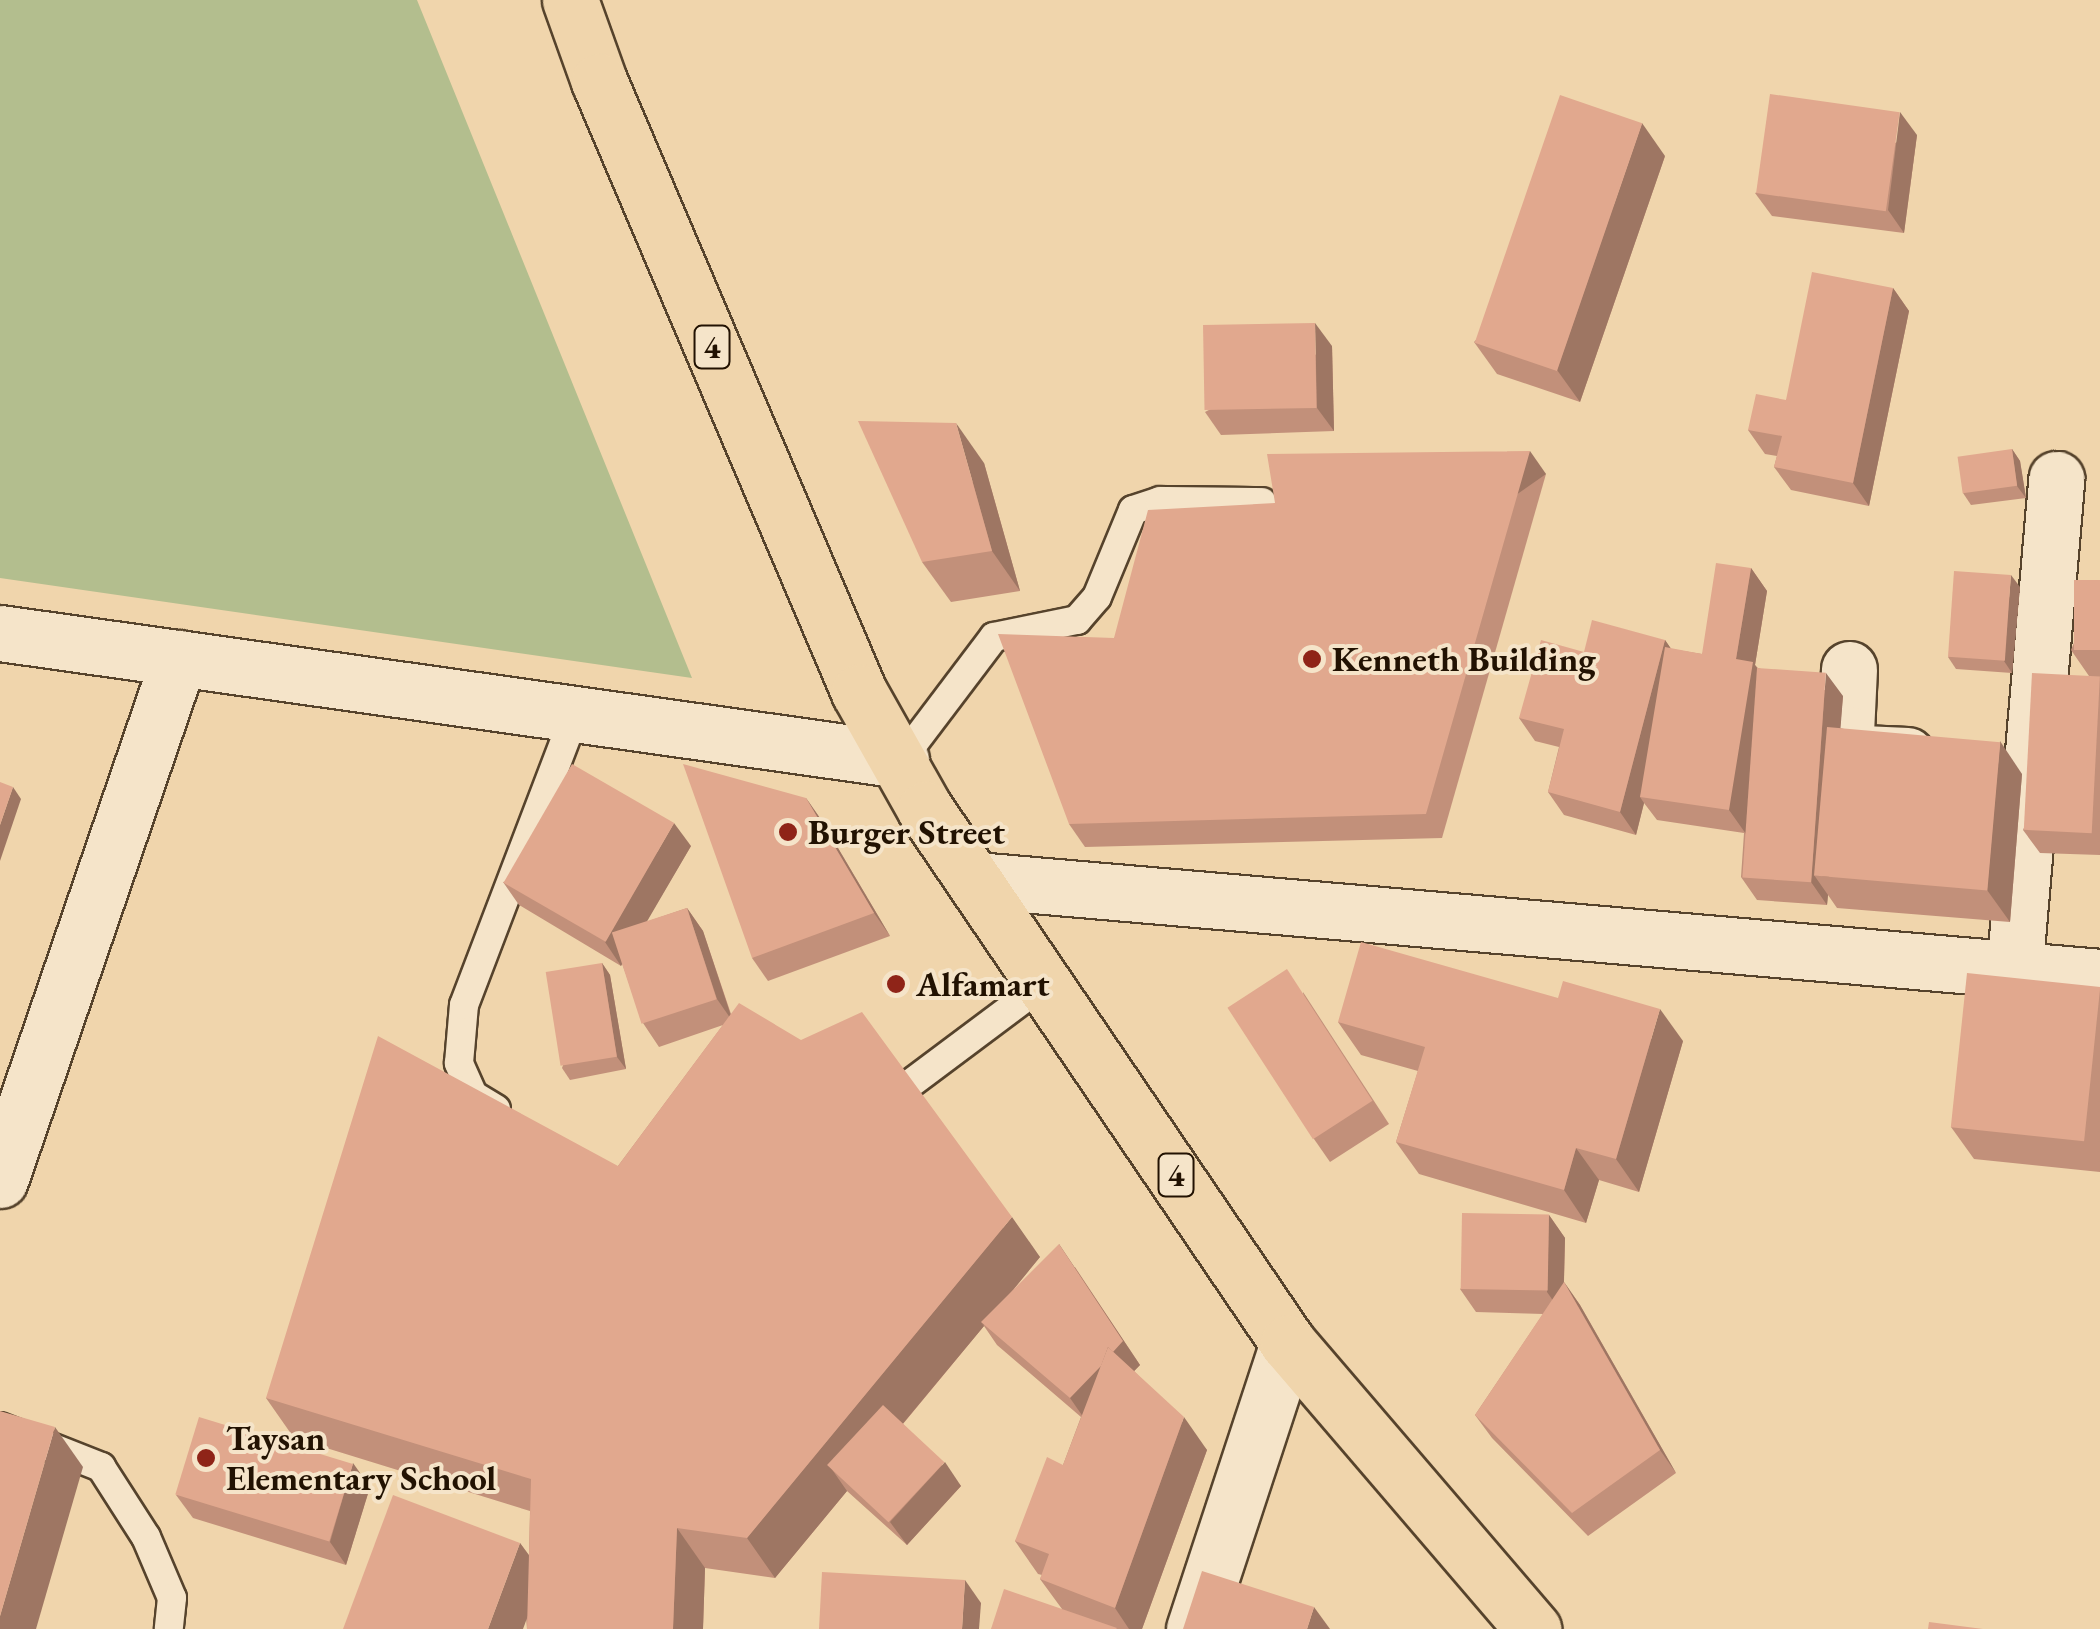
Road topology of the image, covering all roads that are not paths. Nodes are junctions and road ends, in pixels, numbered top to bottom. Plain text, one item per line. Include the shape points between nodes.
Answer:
1 (570, 0) edge
2 (2056, 479) dead end
3 (1262, 502) edge
4 (0, 633) edge
5 (180, 658) junction
6 (1850, 669) dead end
7 (574, 716) junction
8 (901, 760) junction
9 (2035, 763) junction
10 (976, 880) junction
11 (2014, 973) junction
12 (2100, 977) edge
13 (1042, 985) junction
14 (866, 1117) edge
15 (521, 1123) edge
16 (0, 1180) edge
17 (1288, 1343) junction
18 (0, 1426) edge
19 (169, 1629) edge
20 (1194, 1629) edge
21 (1533, 1629) edge

1 - 8 highway, 4 via 859,692
2 - 9 street
3 - 8 lane via 1160,501 1132,510 1096,597 1078,620 994,637
4 - 5 street
5 - 7 street
5 - 16 street
6 - 9 street via 1846,733 1862,753
7 - 8 street
7 - 15 lane via 464,1005 460,1063 473,1096
8 - 10 highway, 4 via 925,809
9 - 11 street
10 - 11 street
10 - 13 highway, 4
11 - 12 street
13 - 14 lane
13 - 17 highway, 4
17 - 20 street
17 - 21 highway, 4
18 - 19 lane via 101,1467 146,1537 172,1598

